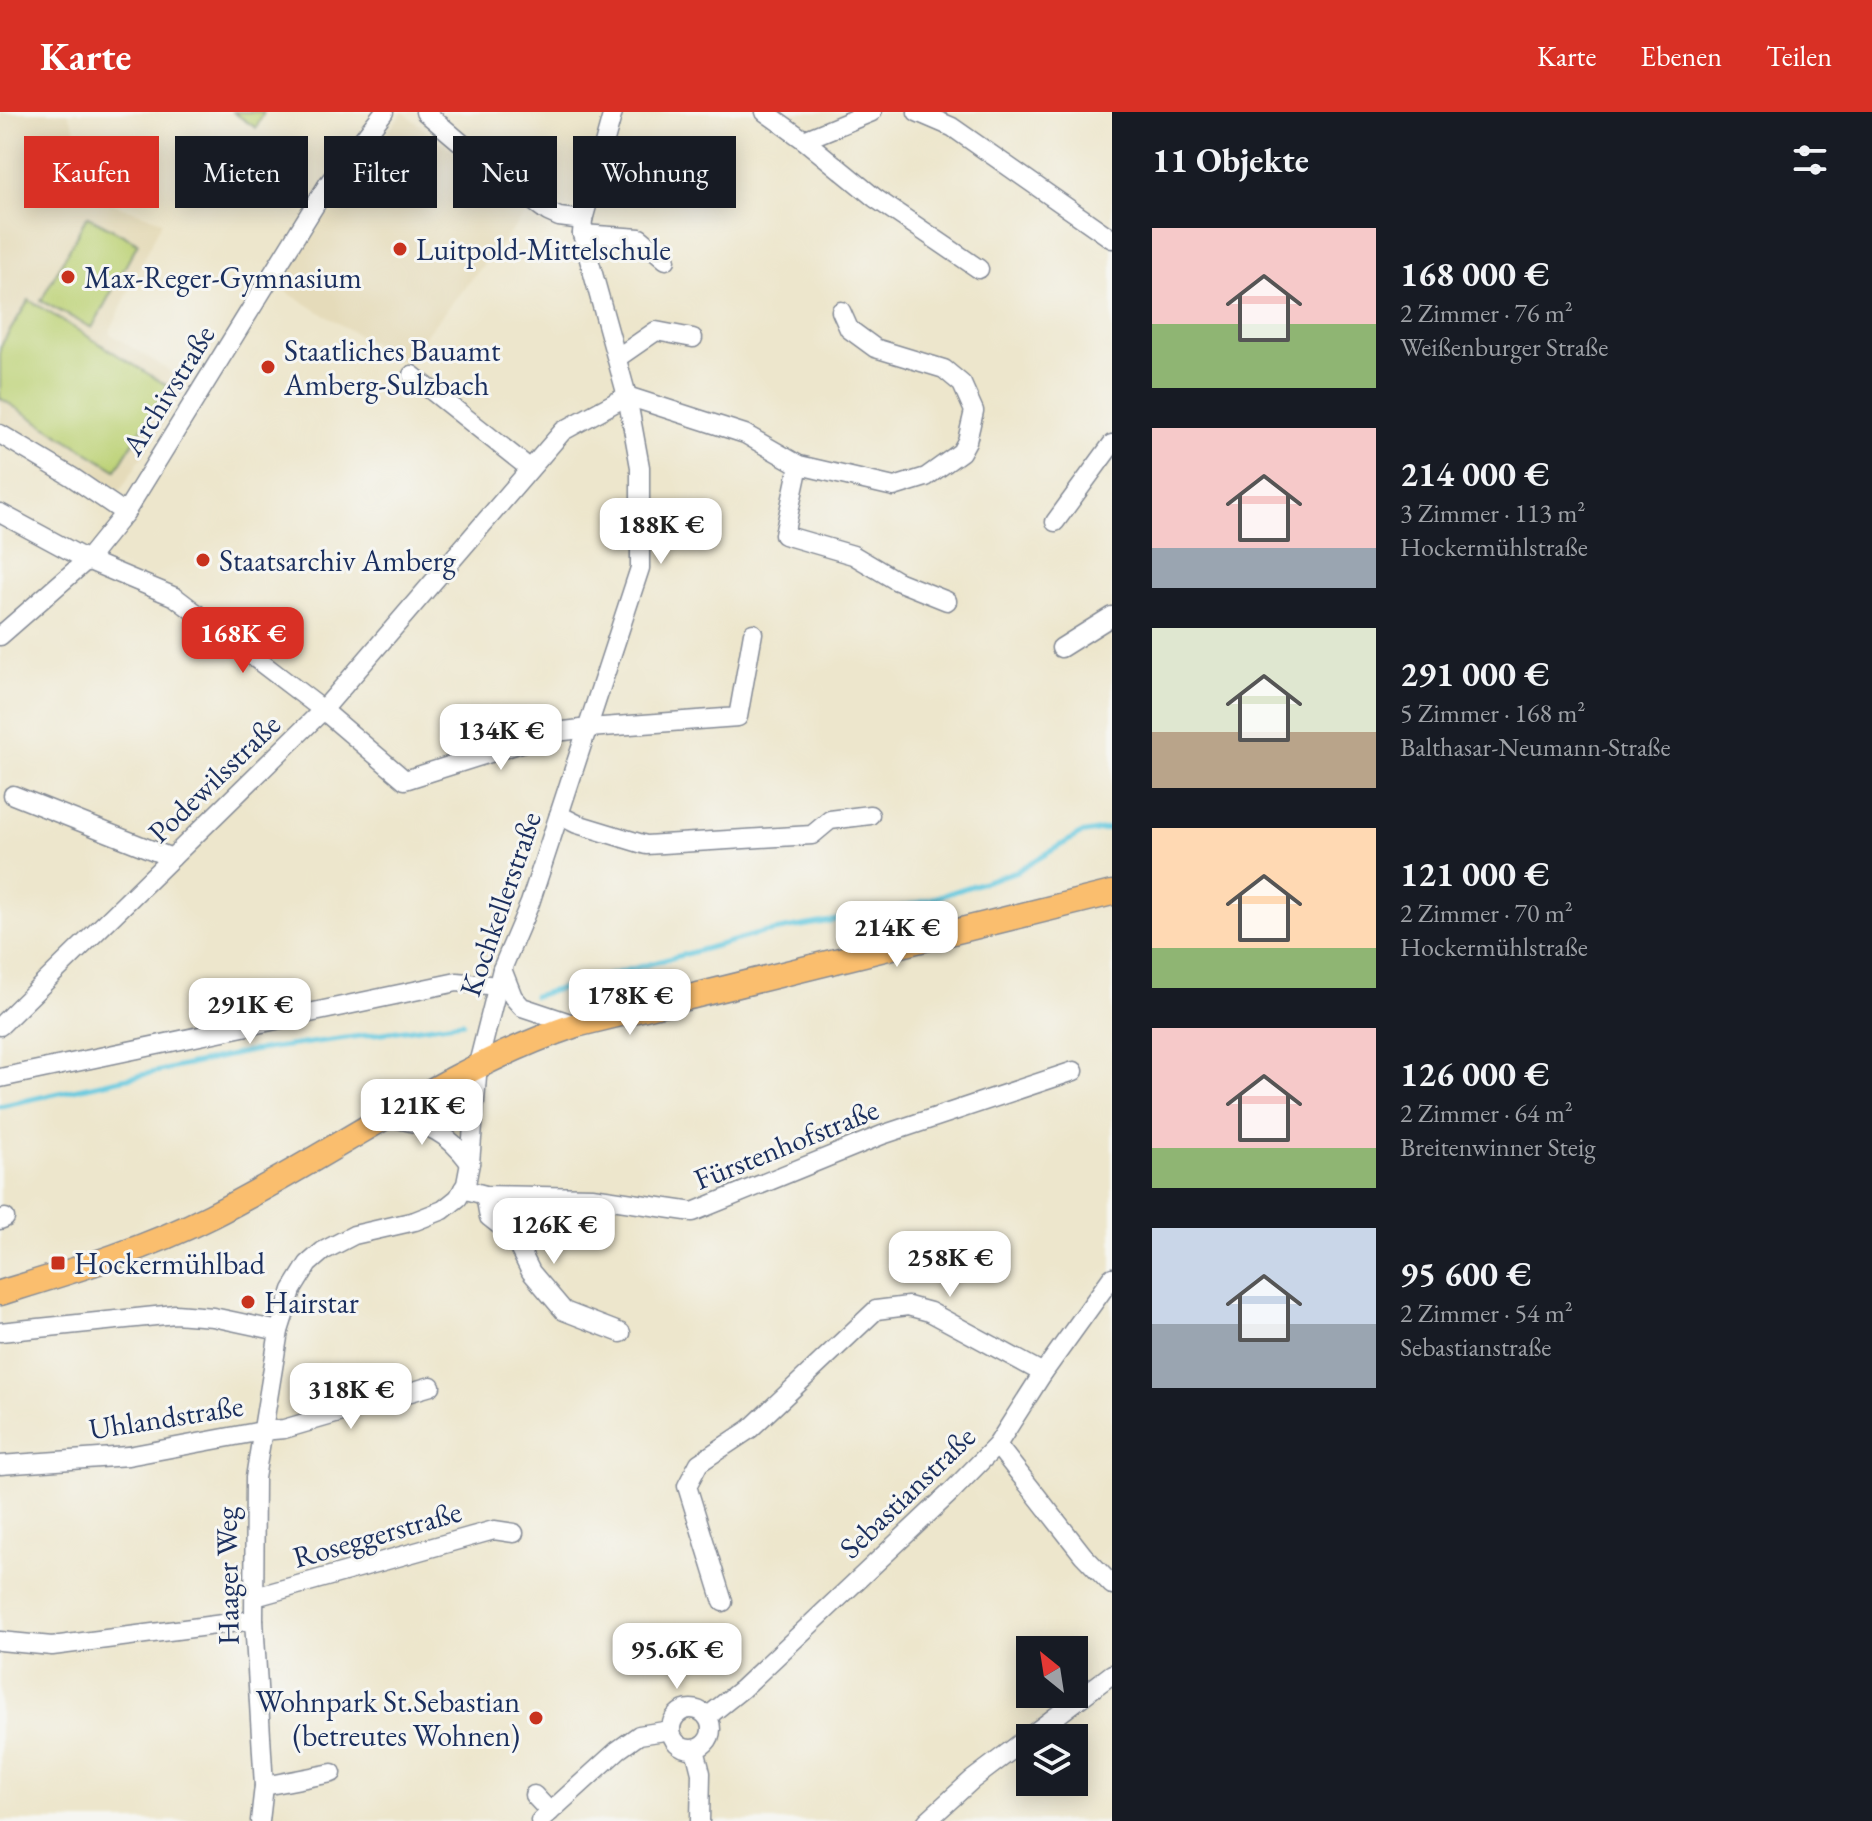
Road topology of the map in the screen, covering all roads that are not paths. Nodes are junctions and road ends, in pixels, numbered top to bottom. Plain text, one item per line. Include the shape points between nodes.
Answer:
1 (384, 112) edge
2 (425, 112) edge
3 (613, 112) edge
4 (765, 112) edge
5 (872, 112) edge
6 (917, 112) edge
7 (804, 140) junction
8 (583, 227) junction
9 (1112, 239) edge
10 (666, 260) dead end
11 (979, 269) dead end
12 (841, 311) dead end
13 (693, 338) dead end
14 (617, 358) junction
15 (412, 375) dead end
16 (627, 396) junction
17 (0, 434) edge
18 (1112, 444) edge
19 (799, 465) junction
20 (529, 468) junction
21 (0, 513) edge
22 (125, 513) junction
23 (1055, 522) dead end
24 (87, 560) junction
25 (947, 601) dead end
26 (1112, 616) edge
27 (753, 633) dead end
28 (0, 636) edge
29 (1061, 648) dead end
30 (323, 710) junction
31 (589, 728) junction
32 (13, 795) dead end
33 (559, 815) junction
34 (870, 815) dead end
35 (172, 858) junction
36 (1112, 893) edge
37 (500, 977) junction
38 (576, 1025) junction
39 (0, 1026) edge
40 (478, 1064) junction
41 (1074, 1071) dead end
42 (0, 1078) edge
43 (385, 1116) junction
44 (470, 1163) junction
45 (463, 1189) junction
46 (485, 1195) junction
47 (1112, 1277) edge
48 (0, 1293) edge
49 (279, 1331) junction
50 (0, 1332) edge
51 (621, 1333) dead end
52 (1043, 1373) junction
53 (431, 1386) dead end
54 (262, 1431) junction
55 (997, 1445) junction
56 (0, 1465) edge
57 (514, 1533) dead end
58 (1112, 1585) edge
59 (255, 1597) junction
60 (723, 1602) dead end
61 (254, 1620) junction
62 (0, 1641) edge
63 (1112, 1674) edge
64 (707, 1717) junction
65 (671, 1730) junction
66 (695, 1749) junction
67 (332, 1773) dead end
68 (264, 1786) junction
69 (534, 1795) dead end
70 (545, 1817) edge
71 (260, 1821) edge
72 (700, 1821) edge
73 (927, 1821) edge

1 - 22 street, Archivstraße via 320,196
2 - 8 street via 548,212
3 - 8 street
4 - 7 street
5 - 7 street
6 - 9 street via 952,127
7 - 11 street via 875,198
8 - 10 street via 640,238
8 - 14 street, Kochkellerstraße
12 - 19 street via 849,329 875,348 944,369 962,384 974,411 967,441 961,452 926,477 894,487
13 - 14 street via 656,331
14 - 16 street, Kochkellerstraße
15 - 20 street
16 - 19 street via 745,434
16 - 20 street, Podewilsstraße via 563,431
16 - 31 street, Kochkellerstraße via 640,467 640,568
17 - 22 street
18 - 23 street
19 - 25 street via 784,535 853,555 897,581
20 - 30 street, Podewilsstraße
21 - 24 street
22 - 24 street, Archivstraße
24 - 28 street, Archivstraße
24 - 30 street via 175,597
26 - 29 street
27 - 31 street via 738,717
30 - 31 street via 405,780 556,732
30 - 35 street, Podewilsstraße
31 - 33 street, Kochkellerstraße
32 - 35 street
33 - 34 street via 646,845 812,835 830,820
33 - 37 street, Kochkellerstraße
35 - 39 street, Podewilsstraße
36 - 38 main road
37 - 38 street via 522,1007
37 - 40 street, Kochkellerstraße
37 - 42 street
38 - 40 main road
40 - 43 main road
40 - 44 street
41 - 46 street, Fürstenhofstraße via 882,1135 693,1212 592,1197
43 - 44 street via 435,1128
43 - 48 main road via 245,1199 153,1243
44 - 45 street
45 - 46 street, Fürstenhofstraße
45 - 49 street, Haager Weg via 443,1210 354,1235 323,1251 292,1290
46 - 51 street via 489,1217 513,1236 531,1272 564,1311
47 - 52 street, Sebastianstraße
49 - 50 street via 175,1314
49 - 54 street, Haager Weg
52 - 55 street, Sebastianstraße
52 - 60 street via 930,1312 908,1306 876,1310 750,1429 699,1463 687,1486
53 - 54 street, Uhlandstraße
54 - 56 street, Uhlandstraße via 128,1456
54 - 59 street, Haager Weg via 255,1478
55 - 58 street
55 - 64 street, Sebastianstraße
57 - 59 street, Roseggerstraße via 494,1530
59 - 61 street, Haager Weg
61 - 62 street via 52,1646
61 - 68 street, Haager Weg
63 - 73 street via 972,1780
64 - 65 street via 684,1711
64 - 66 street via 710,1737
65 - 66 street via 680,1746
65 - 70 street via 639,1735
66 - 72 street via 701,1773
67 - 68 street
68 - 71 street, Haager Weg
69 - 70 street

